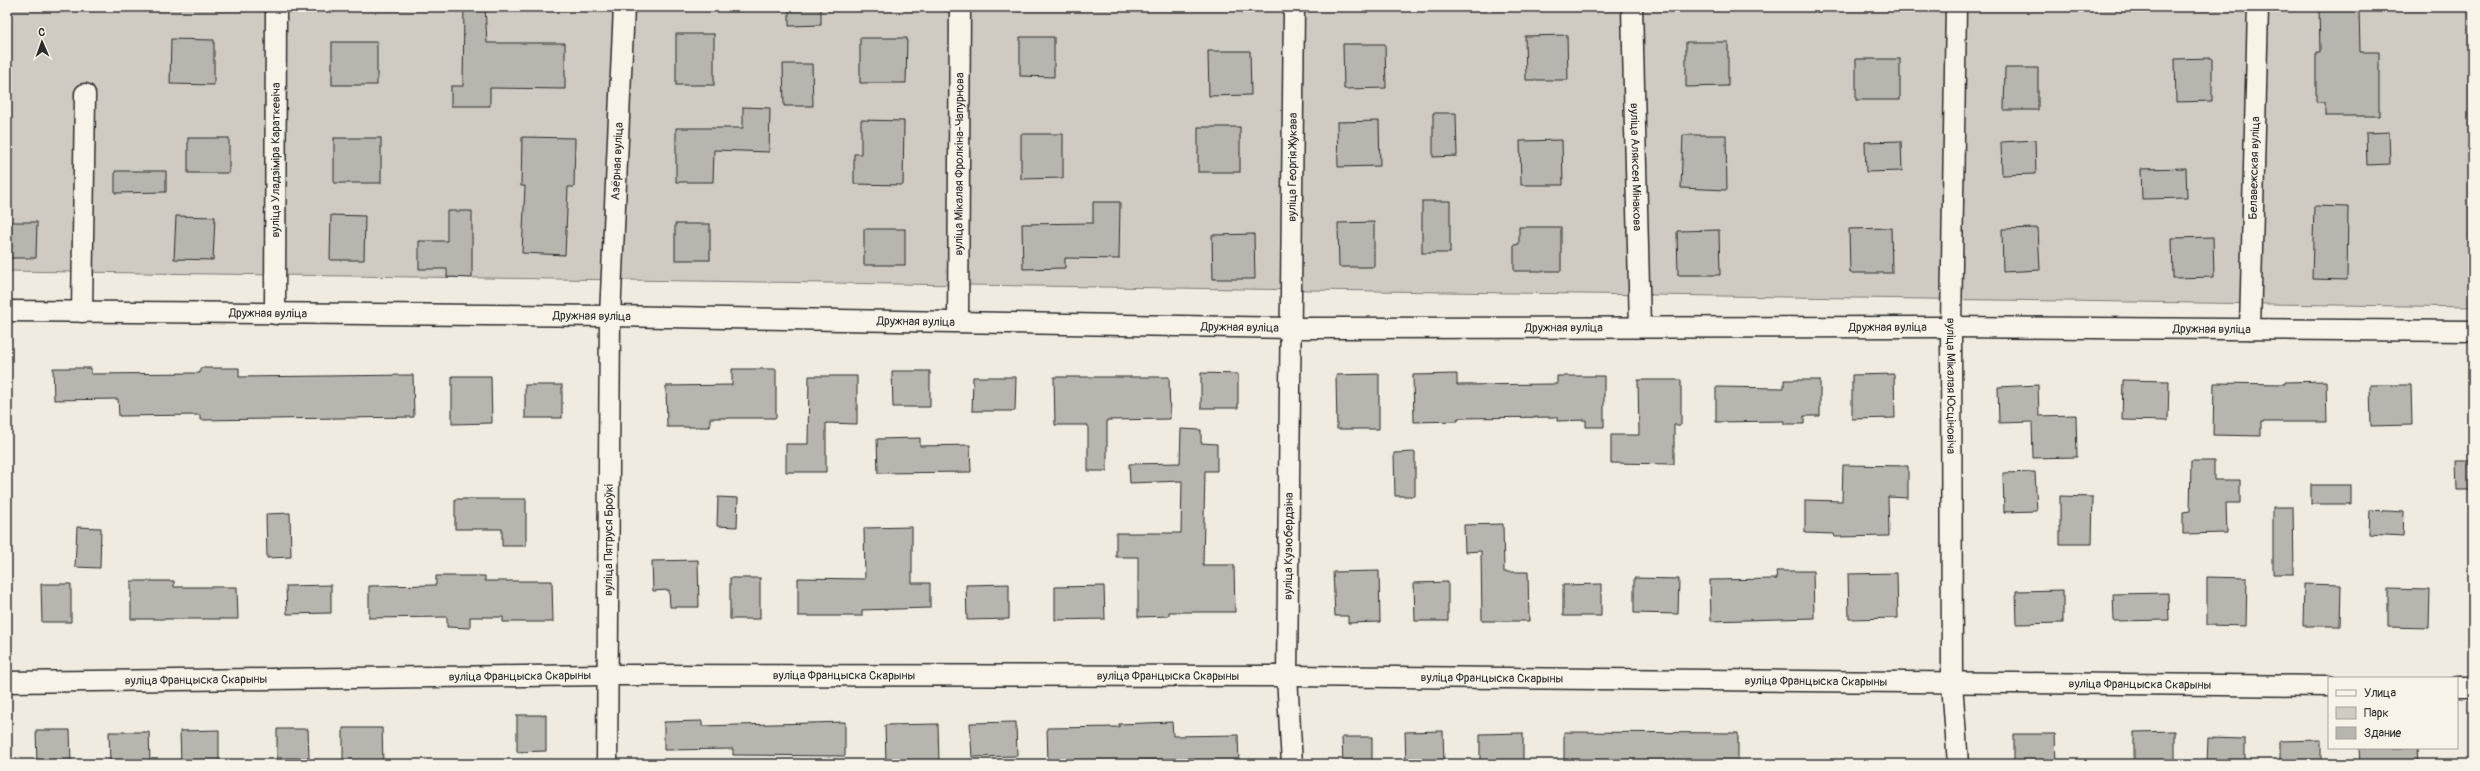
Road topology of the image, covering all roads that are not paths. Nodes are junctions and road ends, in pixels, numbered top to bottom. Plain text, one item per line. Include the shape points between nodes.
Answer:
1 (276, 7) edge
2 (624, 7) edge
3 (960, 7) edge
4 (1294, 7) edge
5 (1632, 7) edge
6 (1956, 7) edge
7 (2258, 7) edge
8 (85, 94) dead end
9 (7, 311) edge
10 (82, 312) junction
11 (275, 314) junction
12 (610, 316) junction
13 (958, 321) junction
14 (1640, 327) junction
15 (1951, 327) junction
16 (1290, 328) junction
17 (2250, 329) junction
18 (2473, 331) edge
19 (607, 675) junction
20 (1287, 676) junction
21 (7, 682) edge
22 (1952, 683) junction
23 (2328, 686) edge
24 (2458, 687) edge
25 (2473, 687) edge
26 (607, 764) edge
27 (1292, 764) edge
28 (1958, 764) edge

1 - 11 street, вуліца Уладзіміра Караткевіча
2 - 12 street, Азёрная вуліца
3 - 13 street, вуліца Мікалая Фролкіна-Чапурнова
4 - 16 street, вуліца Георгія Жукава
5 - 14 street, вуліца Аляксея Мінакова
6 - 15 street, вуліца Мікалая Юсціновіча
7 - 17 street, Белавежская вуліца
8 - 10 street
9 - 10 street, Дружная вуліца
10 - 11 street, Дружная вуліца
11 - 12 street, Дружная вуліца
12 - 13 street, Дружная вуліца
12 - 19 street, вуліца Пятруся Броўкі
13 - 16 street, Дружная вуліца
14 - 15 street, Дружная вуліца
14 - 16 street, Дружная вуліца
15 - 17 street, Дружная вуліца
15 - 22 street, вуліца Мікалая Юсціновіча
16 - 20 street, вуліца Кузюбердзіна
17 - 18 street, Дружная вуліца
19 - 20 street, вуліца Францыска Скарыны
19 - 21 street, вуліца Францыска Скарыны
19 - 26 street, вуліца Пятруся Броўкі
20 - 22 street, вуліца Францыска Скарыны
20 - 27 street, вуліца Кузюбердзіна
22 - 23 street, вуліца Францыска Скарыны
22 - 28 street, вуліца Мікалая Юсціновіча
24 - 25 street

